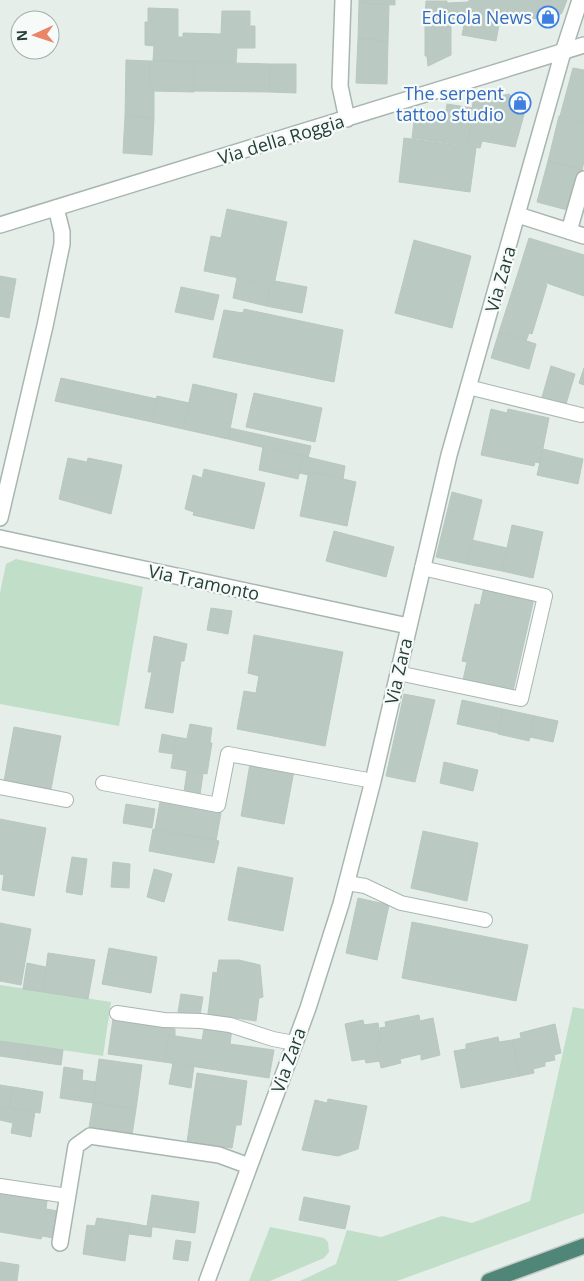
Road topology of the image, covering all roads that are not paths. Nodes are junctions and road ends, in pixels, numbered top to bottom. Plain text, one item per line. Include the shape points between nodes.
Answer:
1 (343, 0) edge
2 (580, 0) edge
3 (584, 45) edge
4 (563, 52) junction
5 (347, 119) junction
6 (584, 179) edge
7 (56, 208) junction
8 (518, 215) junction
9 (0, 225) edge
10 (569, 231) junction
11 (584, 236) edge
12 (468, 387) junction
13 (580, 415) dead end
14 (0, 518) edge
15 (0, 538) edge
16 (422, 568) junction
17 (408, 626) junction
18 (398, 673) junction
19 (373, 781) junction
20 (103, 783) dead end
21 (0, 787) edge
22 (66, 800) dead end
23 (347, 882) junction
24 (485, 920) dead end
25 (117, 1013) dead end
26 (294, 1043) junction
27 (249, 1166) junction
28 (0, 1186) edge
29 (68, 1196) junction
30 (60, 1243) dead end
31 (584, 1246) edge
32 (208, 1281) edge
33 (489, 1281) edge

1 - 5 street via 340,86
2 - 4 street, Via Zara
3 - 4 street, Via della Roggia
4 - 5 street, Via della Roggia
4 - 8 street, Via Zara
5 - 7 street, Via della Roggia
6 - 10 street
7 - 9 street, Via della Roggia
7 - 14 street via 62,244
8 - 10 street
8 - 12 street, Via Zara
10 - 11 street
12 - 13 lane
12 - 16 street, Via Zara
15 - 17 street, Via Tramonto
16 - 17 street, Via Zara
16 - 18 lane via 545,596 521,699
17 - 18 street, Via Zara
18 - 19 street, Via Zara
19 - 20 lane via 228,754 218,805
19 - 23 street, Via Zara
21 - 22 lane
23 - 24 lane via 365,886 401,903
23 - 26 street, Via Zara
25 - 26 lane via 230,1025
26 - 27 street, Via Zara
27 - 29 street via 219,1155 90,1136 76,1146
27 - 32 street, Via Zara
28 - 29 lane
29 - 30 street
31 - 33 highway

